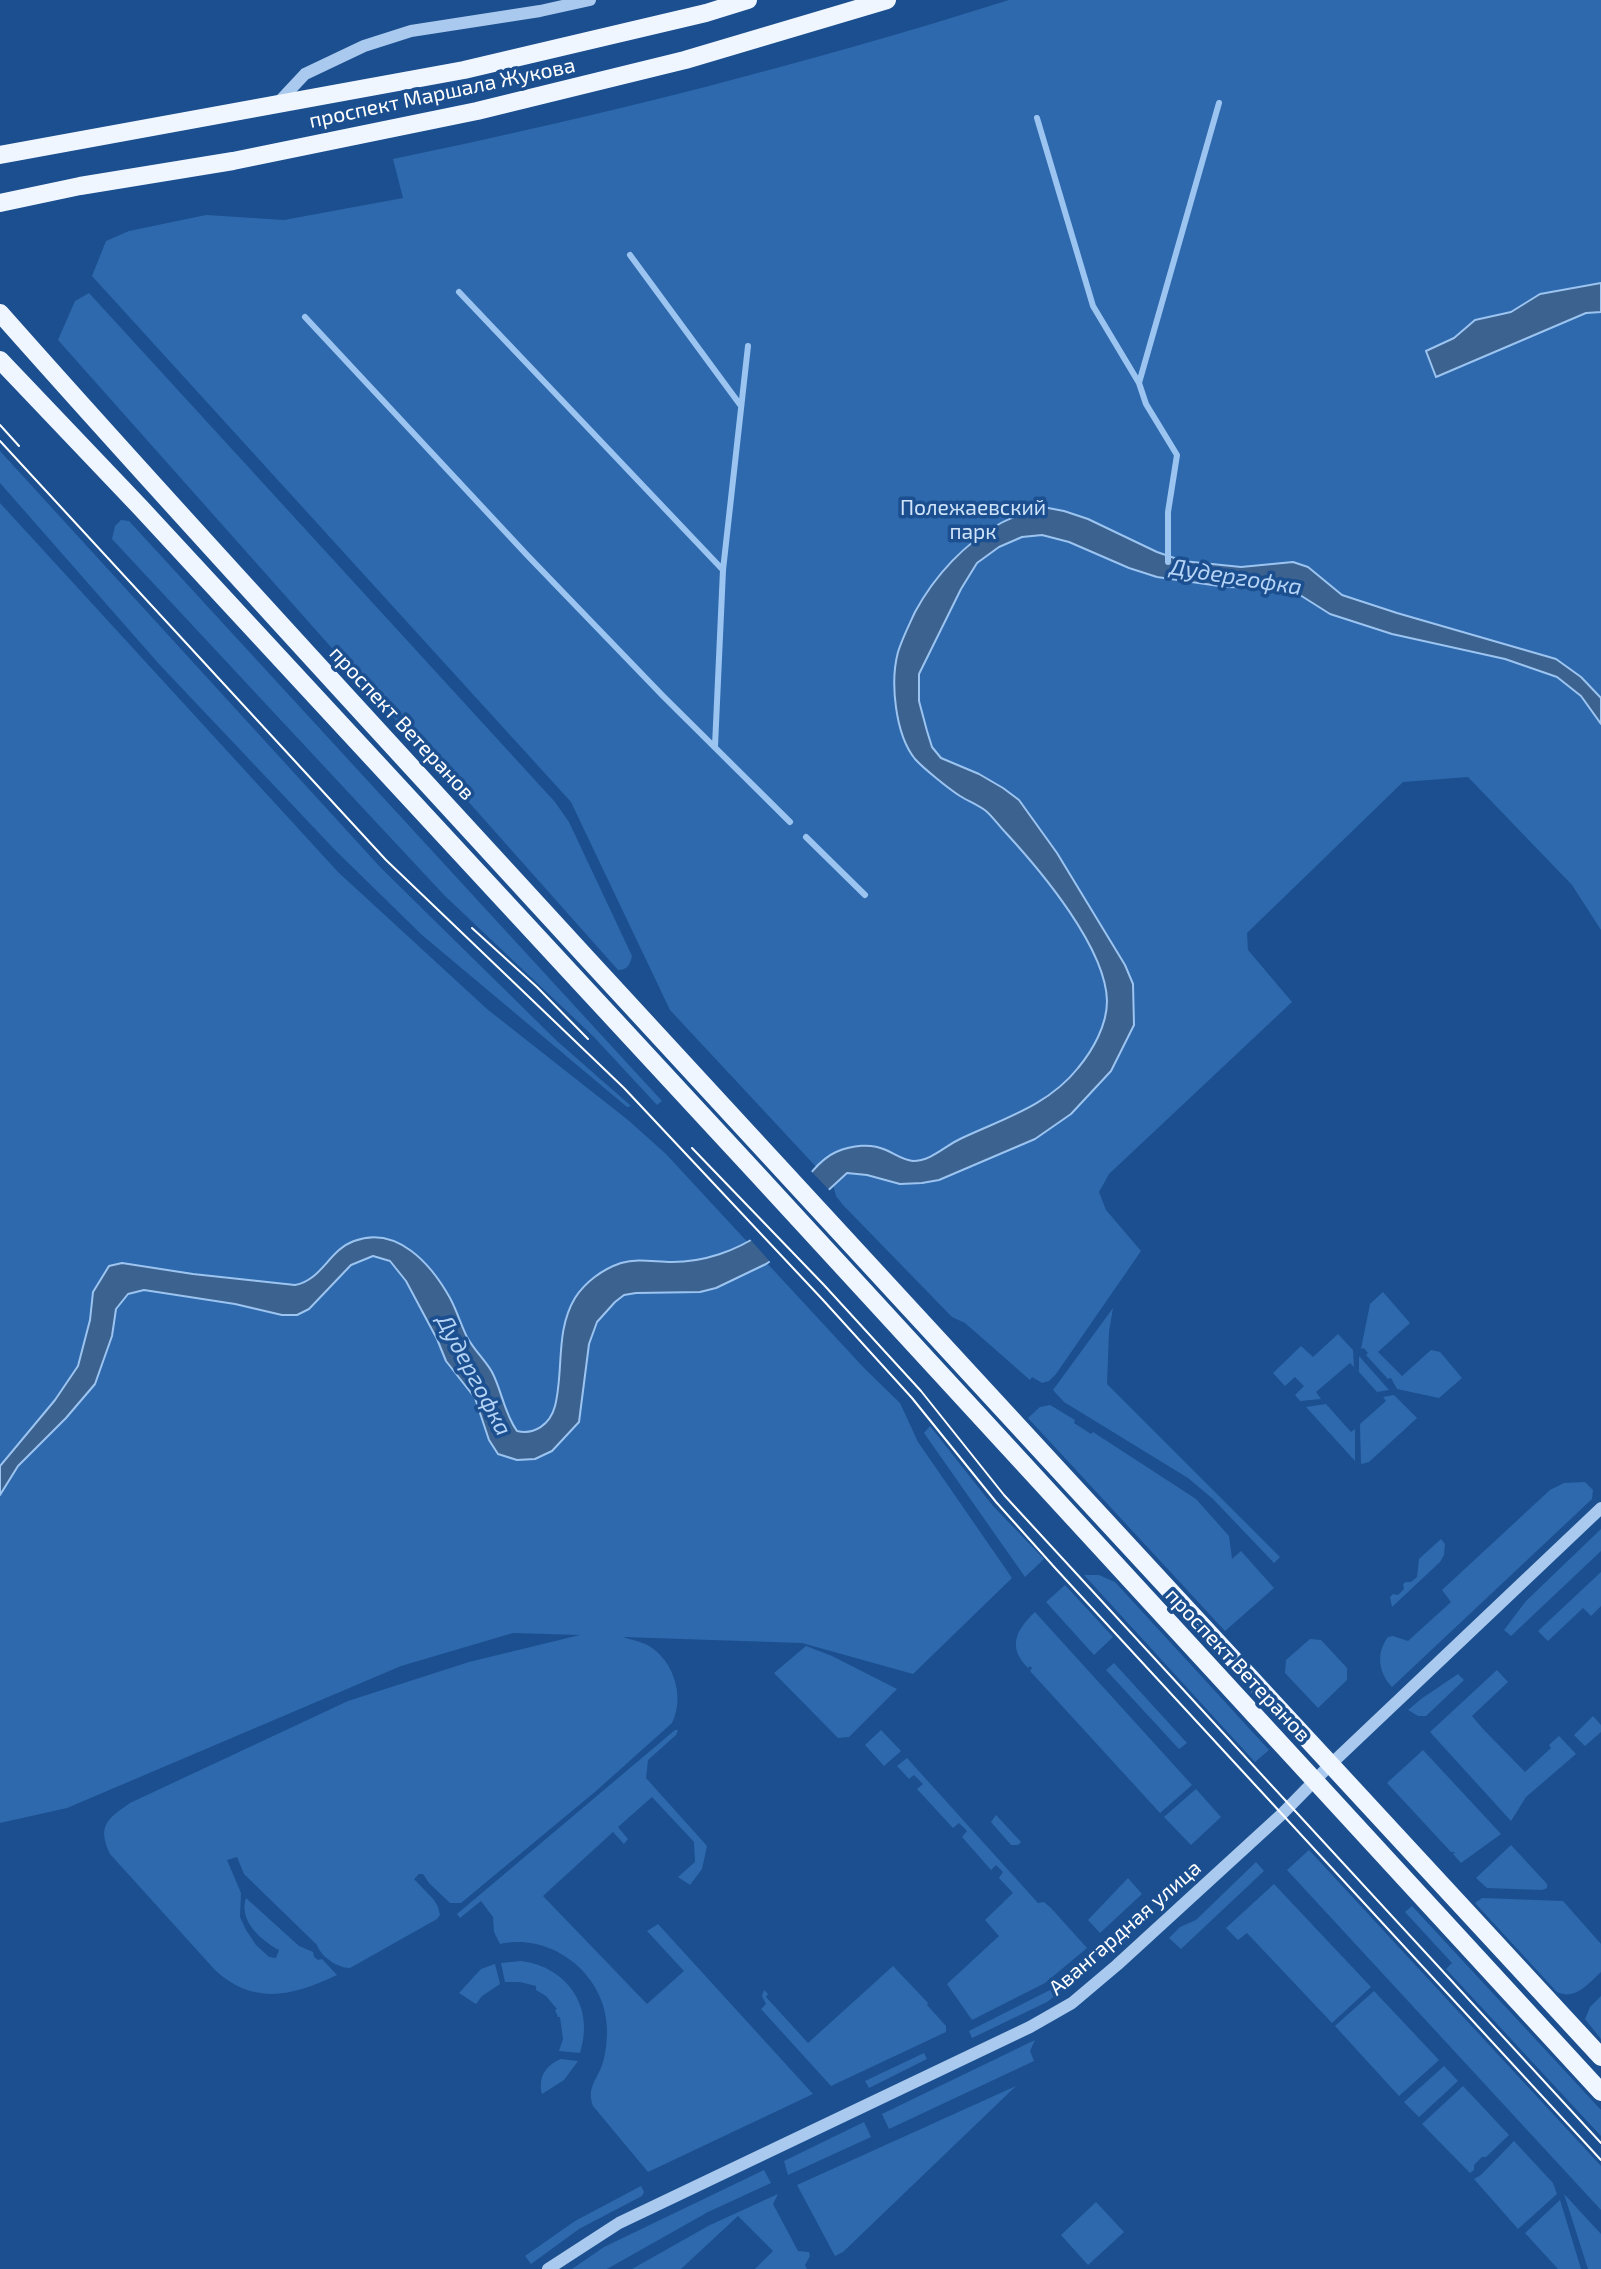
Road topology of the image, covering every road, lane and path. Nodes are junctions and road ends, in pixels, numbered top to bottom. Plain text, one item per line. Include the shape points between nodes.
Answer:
1 (590, 0) edge
2 (748, 0) edge
3 (887, 0) edge
4 (276, 105) junction
5 (0, 155) edge
6 (0, 203) edge
7 (0, 313) edge
8 (0, 360) edge
9 (1601, 1508) edge
10 (1330, 1765) junction
11 (1314, 1781) junction
12 (1601, 2057) edge
13 (1601, 2092) edge
14 (548, 2269) edge

1 - 4 street via 411,31 364,46 305,74
2 - 4 main road, проспект Маршала Жукова via 464,70
3 - 6 main road, проспект Маршала Жукова via 685,60 477,111
4 - 5 main road, проспект Маршала Жукова
7 - 10 main road, проспект Ветеранов via 158,491
8 - 11 main road, проспект Ветеранов via 141,507
9 - 10 street, Авангардная улица
10 - 11 street, Авангардная улица
10 - 12 main road, проспект Ветеранов
11 - 13 main road, проспект Ветеранов
11 - 14 street, Авангардная улица via 1072,2003 619,2223

